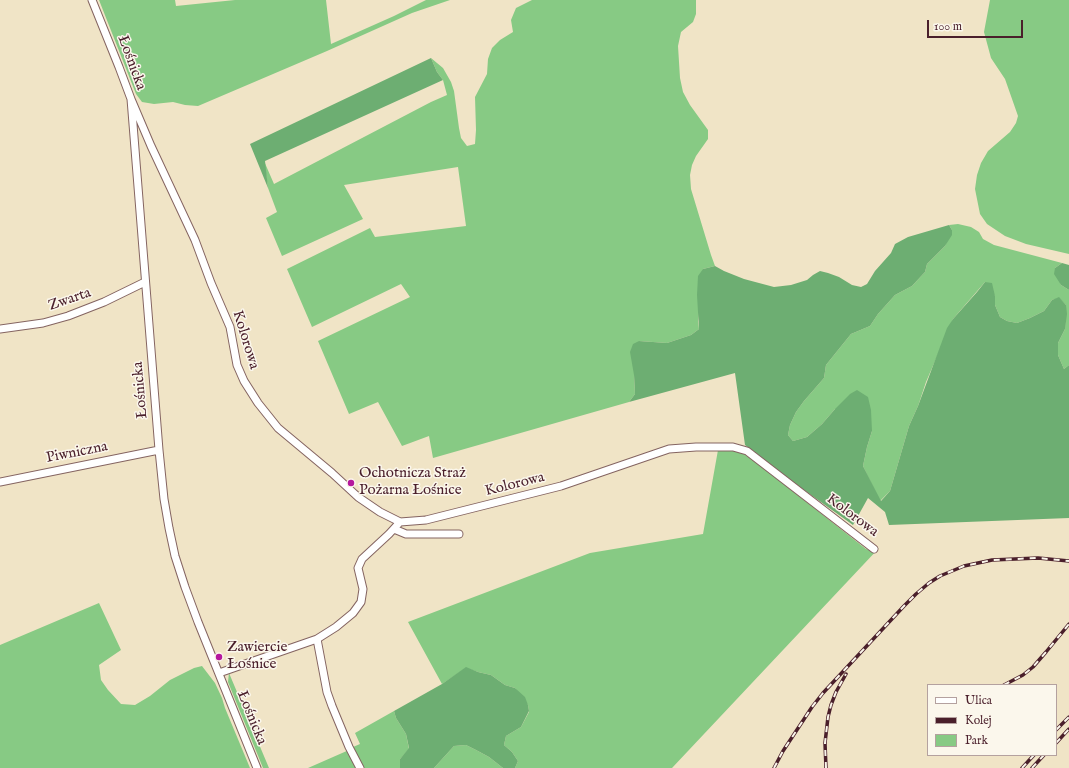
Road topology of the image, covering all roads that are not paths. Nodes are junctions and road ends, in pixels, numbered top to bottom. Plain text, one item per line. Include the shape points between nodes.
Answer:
1 (92, 0) edge
2 (131, 99) junction
3 (145, 282) junction
4 (0, 329) edge
5 (159, 450) junction
6 (0, 482) edge
7 (400, 522) junction
8 (394, 529) junction
9 (460, 534) dead end
10 (874, 549) dead end
11 (317, 639) junction
12 (219, 673) junction
13 (257, 768) edge
14 (360, 768) edge

1 - 2 street, Łośnicka
2 - 3 street, Łośnicka
2 - 7 street, Kolorowa via 195,240 230,327 237,365 244,381 278,428 358,497
3 - 4 street, Zwarta via 68,316
3 - 5 street, Łośnicka
5 - 6 street, Piwniczna
5 - 12 street, Łośnicka via 164,499 176,556 185,587
7 - 8 street
7 - 10 street, Kolorowa via 444,516 561,486 669,449 733,447 747,451
8 - 9 street via 406,534
8 - 11 street via 360,562 359,572 363,589 361,602 336,627
11 - 12 street
11 - 14 street via 332,706
12 - 13 street, Łośnicka

